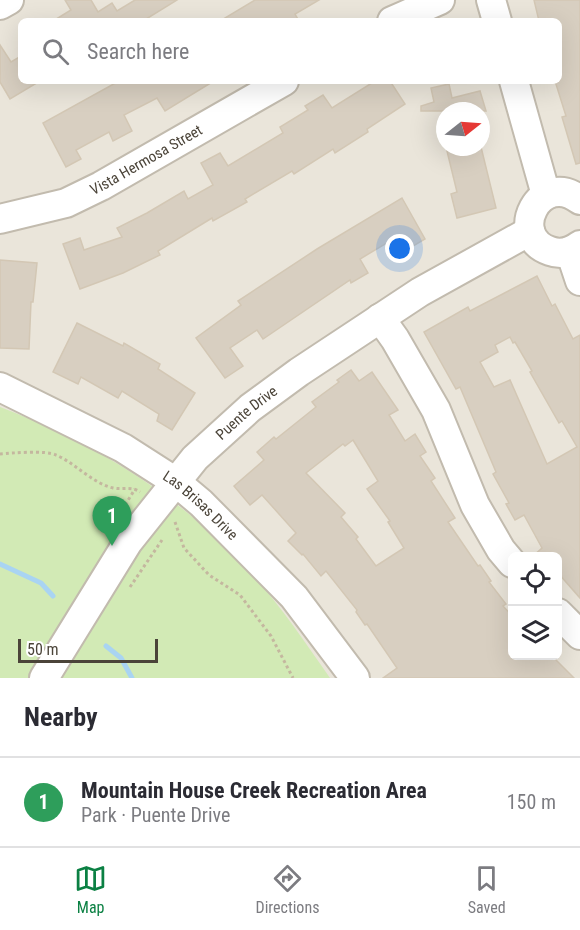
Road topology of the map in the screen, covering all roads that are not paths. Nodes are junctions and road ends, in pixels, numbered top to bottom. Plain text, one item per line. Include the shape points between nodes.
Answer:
1 (9, 0) edge
2 (440, 0) edge
3 (491, 0) edge
4 (0, 5) edge
5 (399, 18) edge
6 (496, 18) edge
7 (279, 84) edge
8 (515, 84) edge
9 (546, 195) junction
10 (580, 200) edge
11 (0, 219) edge
12 (530, 231) junction
13 (575, 248) edge
14 (580, 281) edge
15 (380, 318) junction
16 (0, 387) edge
17 (176, 482) junction
18 (508, 557) edge
19 (562, 617) edge
20 (580, 635) edge
21 (44, 678) edge
22 (355, 678) edge

1 - 4 street
2 - 5 street
3 - 6 street
7 - 11 street, Vista Hermosa Street via 66,203
8 - 9 street
9 - 10 street via 565,192
9 - 12 street via 533,207
12 - 13 street via 546,250 562,253
12 - 15 street, Puente Drive
13 - 14 street
15 - 17 street, Puente Drive via 250,408 195,458
15 - 18 street via 436,410 475,505
16 - 17 street, Las Brisas Drive via 123,448
17 - 21 street, Puente Drive via 128,542
17 - 22 street, Las Brisas Drive via 294,597
19 - 20 street

